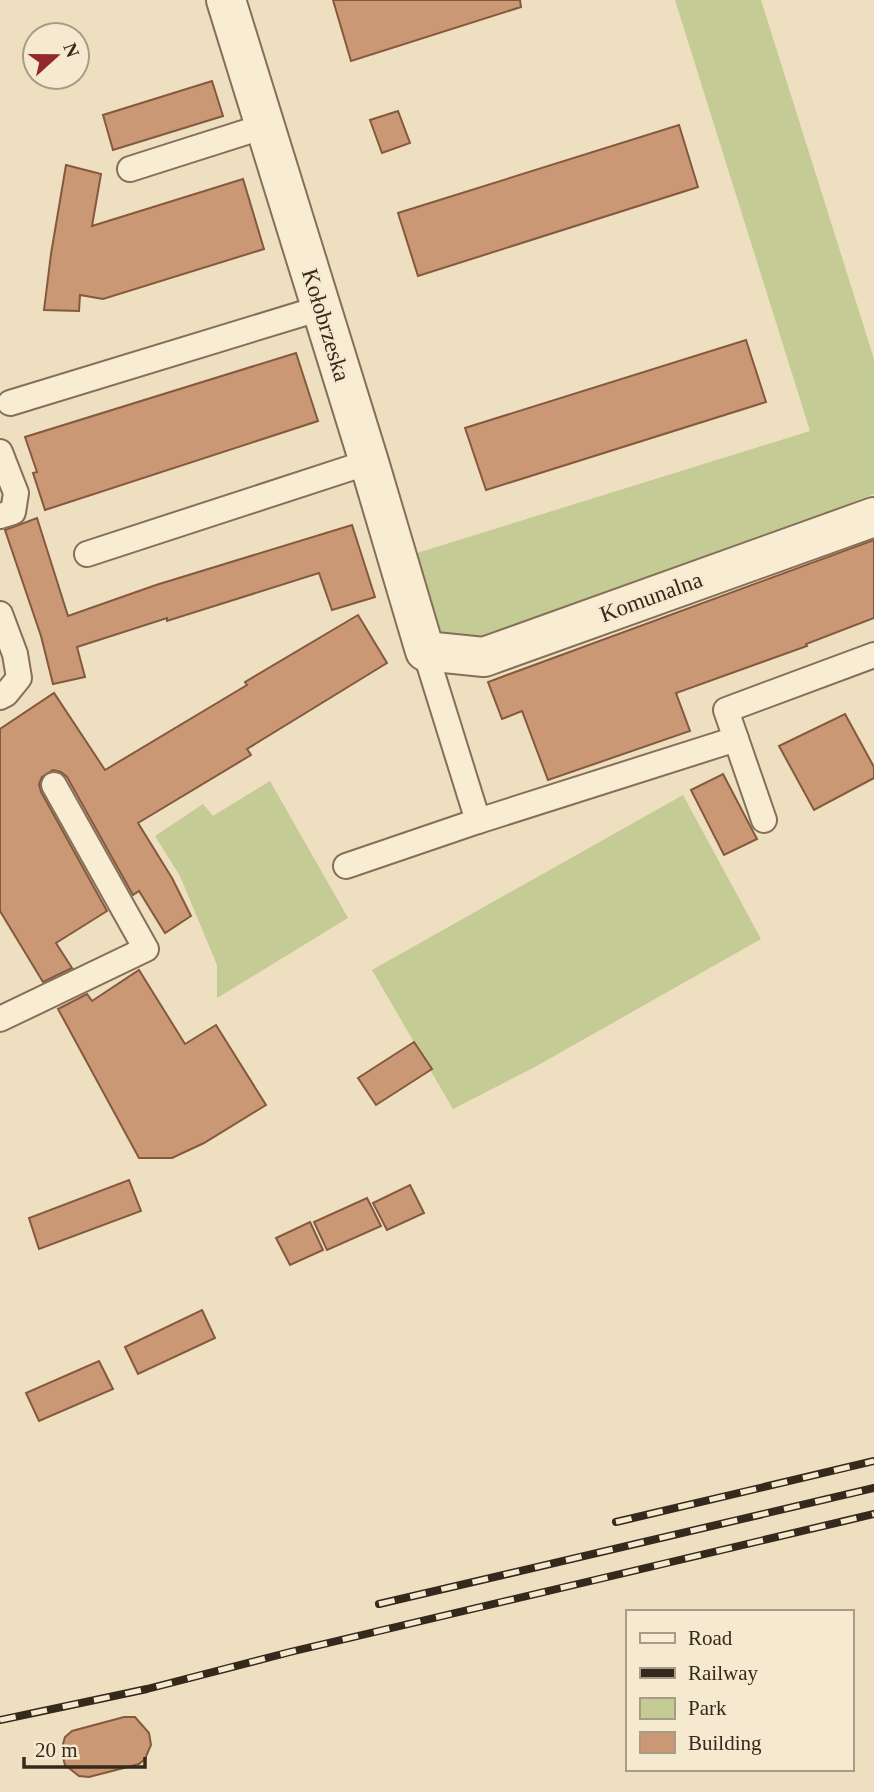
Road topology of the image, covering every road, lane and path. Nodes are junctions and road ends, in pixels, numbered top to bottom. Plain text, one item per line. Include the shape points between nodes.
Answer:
1 (226, 0) edge
2 (265, 126) junction
3 (130, 169) dead end
4 (321, 308) junction
5 (10, 403) dead end
6 (0, 452) edge
7 (369, 462) junction
8 (0, 516) edge
9 (874, 517) edge
10 (87, 554) dead end
11 (0, 614) edge
12 (425, 651) junction
13 (874, 655) edge
14 (0, 697) edge
15 (736, 739) junction
16 (54, 785) dead end
17 (764, 820) dead end
18 (478, 821) junction
19 (346, 866) dead end
20 (0, 1019) edge

1 - 2 street, Kołobrzeska
2 - 3 lane
2 - 4 street, Kołobrzeska
4 - 5 lane
4 - 7 street, Kołobrzeska
6 - 8 lane via 16,493 13,512
7 - 10 lane
7 - 12 street, Kołobrzeska
9 - 12 street, Komunalna via 484,657
11 - 14 lane via 19,678
12 - 18 lane
13 - 15 lane via 726,710
15 - 17 lane
15 - 18 lane
16 - 20 lane via 146,949
18 - 19 lane

